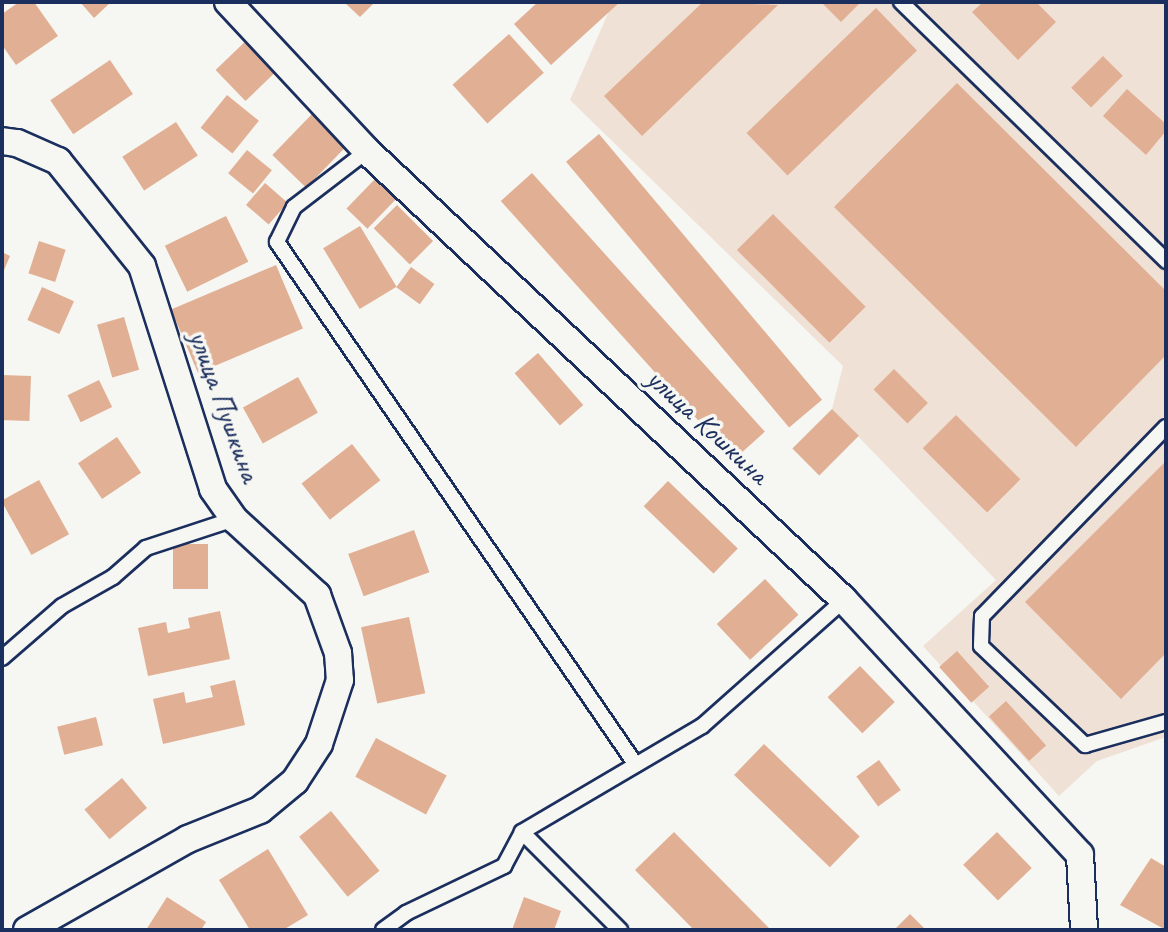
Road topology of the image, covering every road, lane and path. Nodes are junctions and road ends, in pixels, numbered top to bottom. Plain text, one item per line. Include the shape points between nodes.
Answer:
1 (228, 2) edge
2 (901, 2) edge
3 (2, 141) edge
4 (367, 151) junction
5 (1166, 261) edge
6 (1166, 427) edge
7 (234, 519) junction
8 (844, 600) junction
9 (2, 658) edge
10 (1166, 722) edge
11 (636, 765) junction
12 (522, 832) junction
13 (27, 930) edge
14 (383, 930) edge
15 (621, 930) edge
16 (1084, 930) edge

1 - 4 street, улица Кошкина
2 - 5 lane
3 - 7 street, улица Пушкина via 58,161 142,266 213,489
4 - 8 street, улица Кошкина
4 - 11 lane via 294,207 277,242
6 - 10 lane via 982,616 981,646 1085,745
7 - 9 lane via 146,548 113,577 62,607
7 - 13 street, улица Пушкина via 317,595 327,620 340,680 318,744 295,781 260,810 188,839
8 - 11 lane via 702,726
8 - 16 street, улица Кошкина via 1080,855
11 - 12 lane
12 - 14 lane via 503,866 406,913
12 - 15 lane

